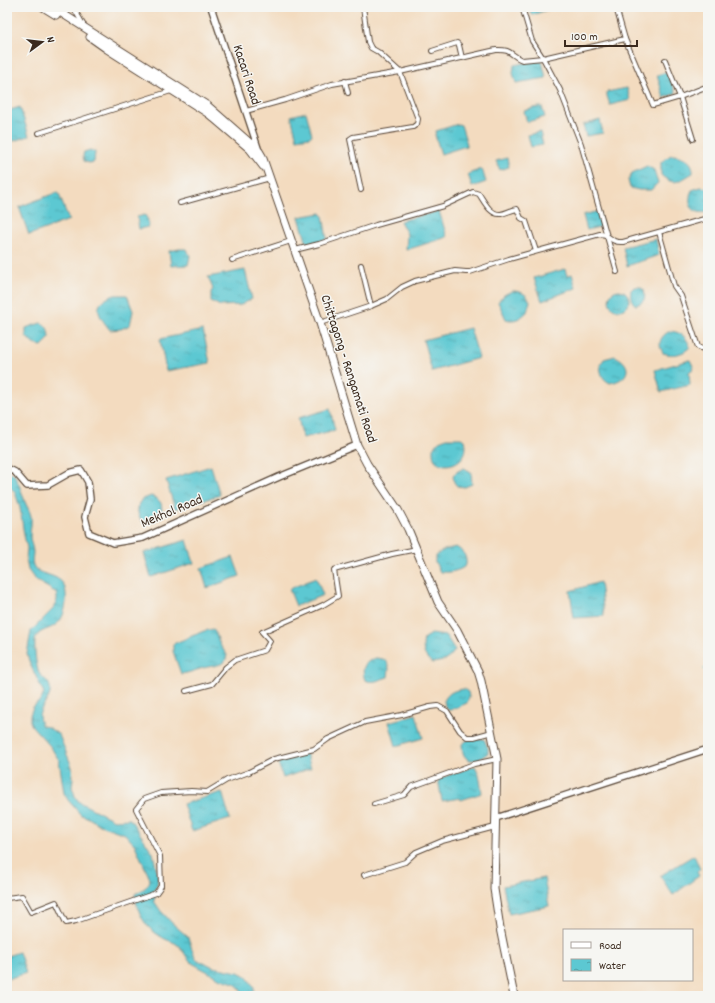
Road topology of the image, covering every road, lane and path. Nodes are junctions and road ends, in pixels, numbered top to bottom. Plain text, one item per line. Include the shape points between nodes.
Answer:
1 (43, 7) edge
2 (52, 7) edge
3 (73, 7) edge
4 (211, 7) edge
5 (363, 7) edge
6 (522, 7) edge
7 (619, 7) edge
8 (86, 29) junction
9 (625, 39) junction
10 (432, 51) dead end
11 (462, 58) junction
12 (543, 58) junction
13 (665, 60) dead end
14 (400, 72) junction
15 (345, 81) junction
16 (708, 86) edge
17 (172, 90) junction
18 (348, 93) dead end
19 (680, 97) junction
20 (246, 111) junction
21 (233, 130) junction
22 (39, 133) dead end
23 (693, 139) dead end
24 (257, 153) junction
25 (271, 178) junction
26 (361, 190) dead end
27 (180, 203) dead end
28 (708, 218) edge
29 (659, 232) junction
30 (607, 236) junction
31 (291, 241) junction
32 (294, 250) junction
33 (536, 251) junction
34 (232, 260) dead end
35 (361, 265) dead end
36 (617, 272) dead end
37 (371, 306) junction
38 (320, 323) junction
39 (708, 348) edge
40 (357, 445) junction
41 (7, 468) edge
42 (417, 549) junction
43 (186, 691) dead end
44 (492, 732) junction
45 (708, 748) edge
46 (497, 758) junction
47 (374, 804) dead end
48 (496, 818) junction
49 (495, 826) junction
50 (364, 876) dead end
51 (7, 898) edge
52 (515, 996) edge

1 - 17 highway, Chittagong - Rangamati Road
2 - 8 highway, Chittagong - Rangamati Road
3 - 8 street
4 - 20 street, Kacari Road
5 - 14 street via 371,48
6 - 12 street via 532,41
7 - 9 street via 617,12
8 - 21 highway, Chittagong - Rangamati Road via 208,106
9 - 12 street
9 - 19 street via 653,105
10 - 11 street via 457,43
11 - 12 street via 496,50 505,50 522,60
11 - 14 street
12 - 30 street via 560,90 581,144
13 - 19 street
14 - 15 street
14 - 26 street via 418,119 417,124 413,127 350,139
15 - 18 street
15 - 20 street
16 - 19 street
17 - 21 highway, Chittagong - Rangamati Road
17 - 22 street
19 - 23 street
20 - 24 street, Kacari Road
21 - 24 highway, Chittagong - Rangamati Road
24 - 25 highway, Chittagong - Rangamati Road
25 - 27 street
25 - 31 highway, Chittagong - Rangamati Road
28 - 29 street
29 - 30 street via 618,242
29 - 39 street via 674,286 681,296 698,347 703,350
30 - 33 street via 600,234
30 - 36 street
31 - 32 highway, Chittagong - Rangamati Road
31 - 34 street
32 - 33 street via 443,206 473,192 479,194 496,214 517,209 521,218 526,221
32 - 38 highway, Chittagong - Rangamati Road
33 - 37 street via 470,272 455,271 415,281
35 - 37 street
37 - 38 street
38 - 40 highway, Chittagong - Rangamati Road
40 - 41 street, Mekhol Road via 144,538 113,543 89,533 85,517 90,499 88,482 81,470 69,473 48,485 27,486 15,472
40 - 42 highway, Chittagong - Rangamati Road via 398,510
42 - 43 street via 334,570 338,596 262,632 270,641 265,650 235,660 212,684
42 - 44 highway, Chittagong - Rangamati Road via 438,602 457,630 478,671
44 - 46 highway, Chittagong - Rangamati Road
44 - 51 street via 467,737 447,711 438,706 365,722 328,739 314,749 274,759 207,792 161,793 144,799 136,809 160,856 161,886 156,893 148,897 66,923 56,902 31,912 22,896
45 - 48 street
46 - 47 street via 411,787 404,795
46 - 48 highway, Chittagong - Rangamati Road
48 - 49 highway, Chittagong - Rangamati Road
49 - 50 street via 442,841 416,852 405,862
49 - 52 highway, Chittagong - Rangamati Road via 494,889

